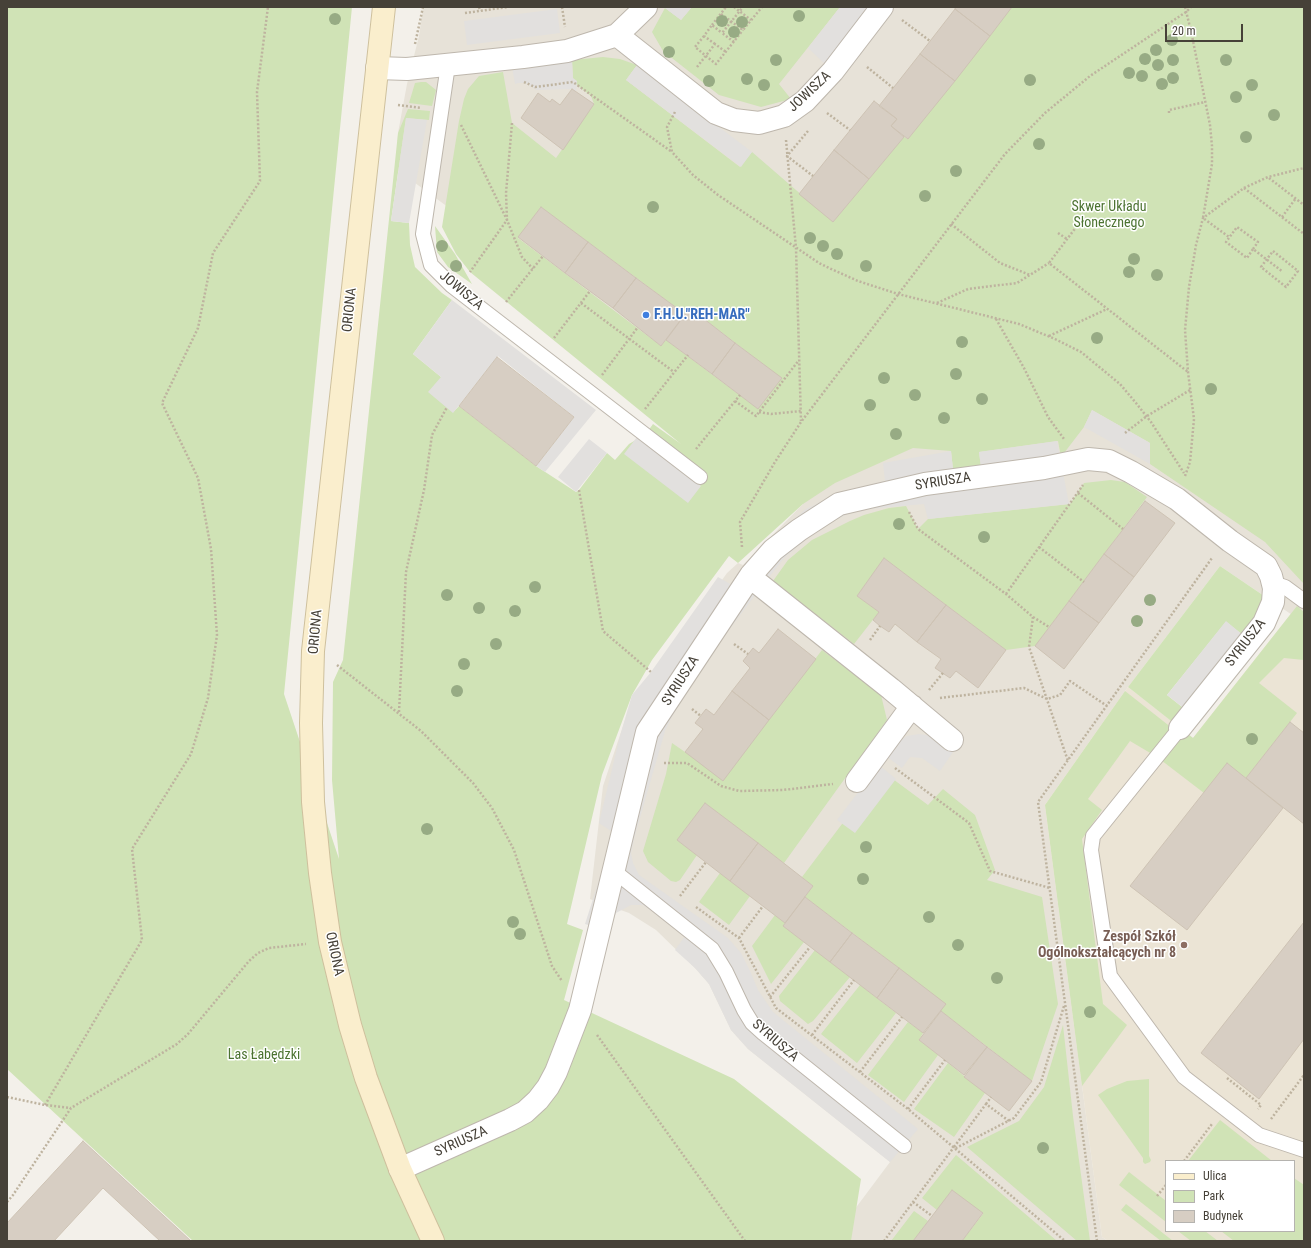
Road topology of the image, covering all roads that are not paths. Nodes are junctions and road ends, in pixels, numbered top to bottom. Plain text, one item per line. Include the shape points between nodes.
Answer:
1 (384, 7) edge
2 (646, 7) edge
3 (890, 12) edge
4 (617, 35) junction
5 (448, 65) junction
6 (377, 68) junction
7 (700, 477) dead end
8 (750, 577) junction
9 (1273, 583) junction
10 (1304, 600) edge
11 (919, 700) junction
12 (1180, 728) joint
13 (952, 740) dead end
14 (857, 781) road end
15 (614, 871) junction
16 (904, 1146) dead end
17 (1304, 1150) edge
18 (400, 1169) junction
19 (433, 1241) edge

1 - 6 street, ORIONA
2 - 4 street
3 - 4 street, JOWISZA via 805,101 784,116 759,123 734,120 716,114 690,81
4 - 5 street via 567,51
5 - 6 street via 407,69
5 - 7 lane, JOWISZA via 422,234 431,265 452,286
6 - 18 street, ORIONA via 313,651 311,723 314,810 330,942 366,1078
8 - 9 street, SYRIUSZA via 774,550 838,504 926,484 1044,468 1088,459 1109,461 1178,499 1266,566
8 - 11 street
8 - 15 street, SYRIUSZA via 647,732
9 - 10 lane via 1285,587
9 - 12 street, SYRIUSZA via 1273,602 1264,623
11 - 13 street
11 - 14 street
12 - 17 lane via 1093,836 1091,850 1110,976 1184,1076 1259,1135
15 - 16 lane, SYRIUSZA via 712,949 752,1023
15 - 18 street, SYRIUSZA via 580,1010 548,1087 525,1112
18 - 19 street, ORIONA

